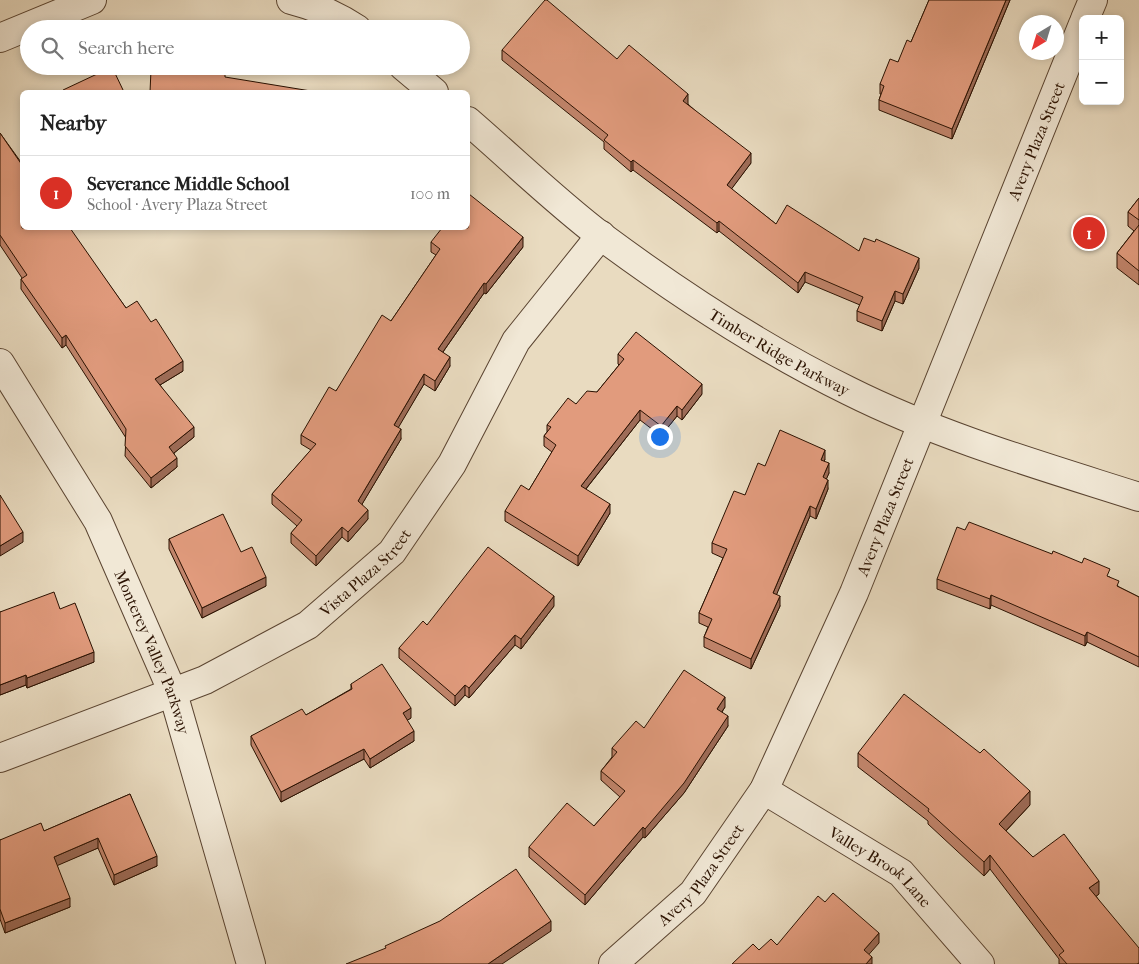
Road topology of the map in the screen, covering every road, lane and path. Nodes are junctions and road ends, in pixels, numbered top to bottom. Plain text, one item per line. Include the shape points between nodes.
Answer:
1 (92, 0) edge
2 (291, 0) edge
3 (1093, 0) edge
4 (1087, 15) edge
5 (44, 20) edge
6 (344, 20) edge
7 (20, 30) edge
8 (1079, 34) edge
9 (0, 38) edge
10 (414, 75) edge
11 (432, 90) edge
12 (470, 123) edge
13 (601, 235) junction
14 (0, 362) edge
15 (921, 422) junction
16 (1139, 497) edge
17 (173, 693) junction
18 (0, 758) edge
19 (764, 790) junction
20 (251, 964) edge
21 (613, 964) edge
22 (980, 964) edge

1 - 5 street
2 - 6 street
3 - 4 street
7 - 9 street
8 - 15 street, Avery Plaza Street
10 - 11 street
12 - 13 street, Timber Ridge Parkway
13 - 15 street, Timber Ridge Parkway via 776,353 850,392
13 - 17 street, Vista Plaza Street via 516,341 452,464 392,552 308,625 205,680
14 - 17 street, Monterey Valley Parkway via 98,522
15 - 16 street, Timber Ridge Parkway
15 - 19 street, Avery Plaza Street via 854,593
17 - 18 street, Vista Plaza Street
17 - 20 street, Monterey Valley Parkway
19 - 21 street, Avery Plaza Street via 692,893
19 - 22 street, Valley Brook Lane via 901,873

